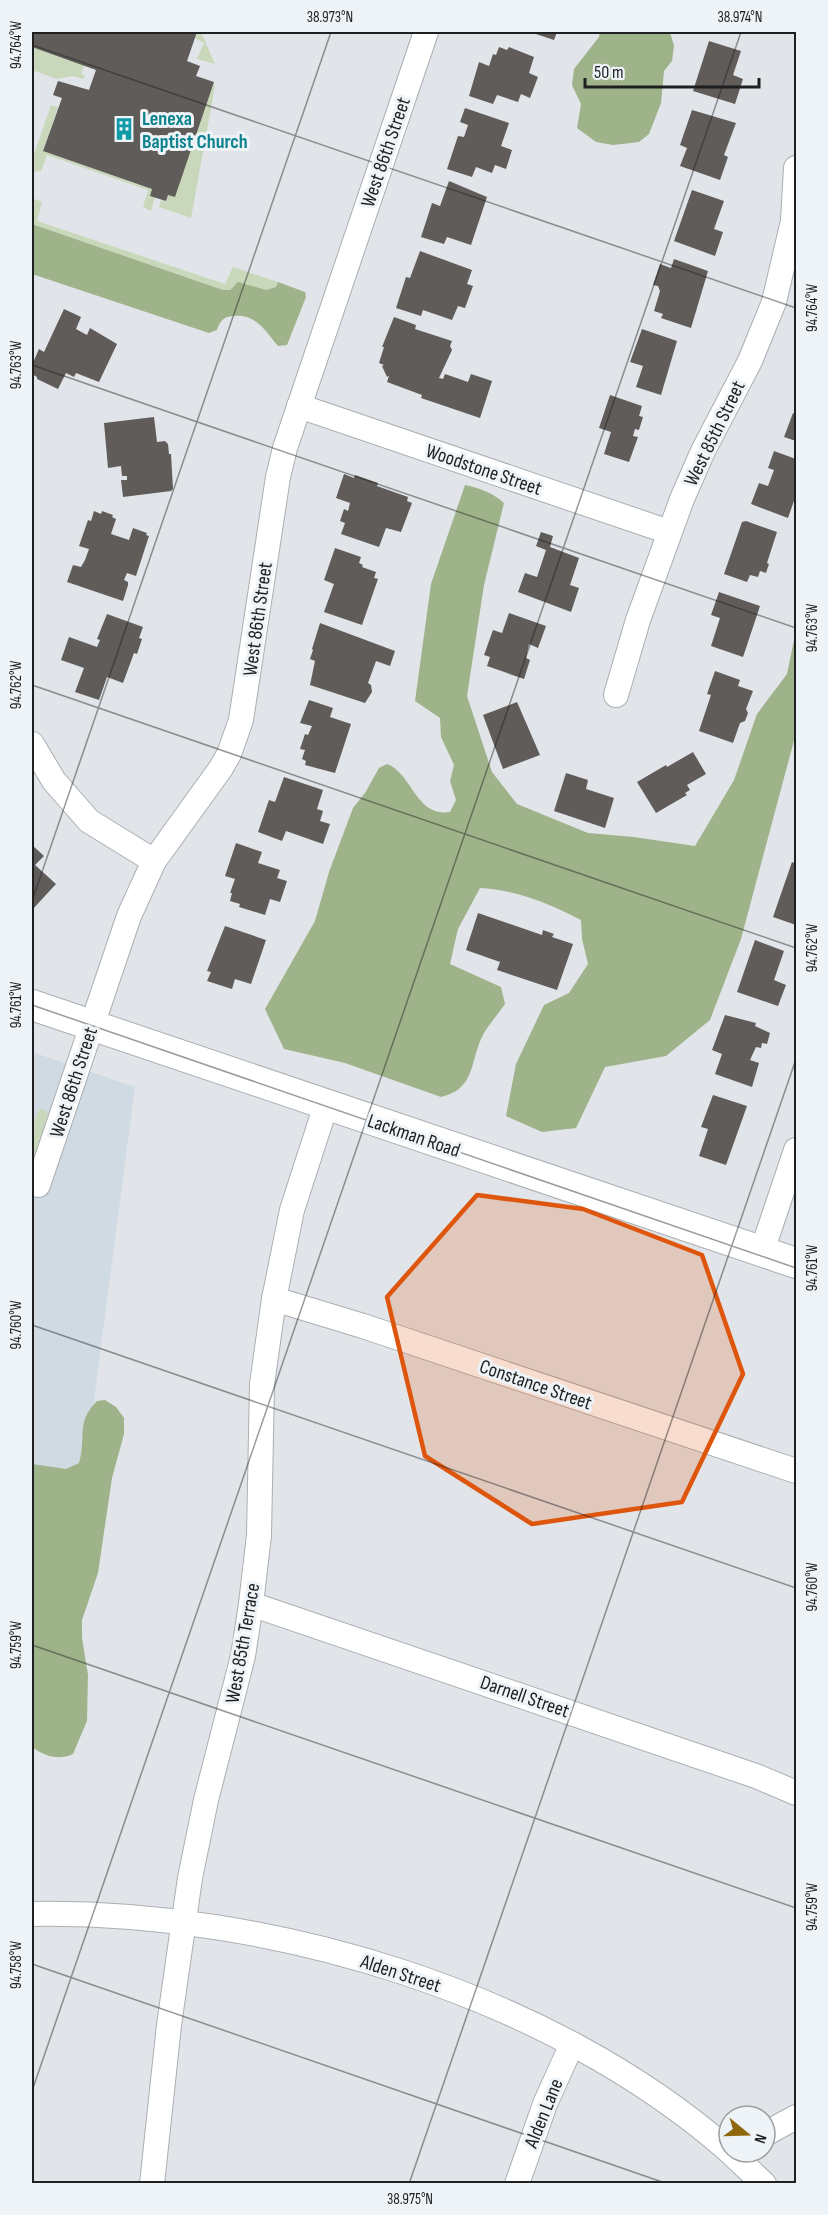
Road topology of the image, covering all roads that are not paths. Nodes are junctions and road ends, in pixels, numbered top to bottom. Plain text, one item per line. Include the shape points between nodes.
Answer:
1 (426, 32) edge
2 (796, 168) edge
3 (299, 406) junction
4 (669, 532) junction
5 (616, 694) dead end
6 (32, 744) edge
7 (154, 861) junction
8 (32, 1005) edge
9 (92, 1025) junction
10 (326, 1105) junction
11 (796, 1150) edge
12 (38, 1185) dead end
13 (762, 1251) junction
14 (796, 1263) edge
15 (274, 1299) junction
16 (796, 1471) edge
17 (251, 1604) junction
18 (796, 1794) edge
19 (32, 1914) edge
20 (184, 1924) junction
21 (572, 2044) junction
22 (796, 2117) edge
23 (777, 2127) edge
24 (717, 2140) edge
25 (743, 2164) edge
26 (152, 2184) edge
27 (517, 2184) edge
28 (764, 2184) edge

1 - 3 street, West 86th Street
2 - 4 street, West 85th Street via 793,221 774,302
3 - 4 street, Woodstone Street
3 - 7 street, West 86th Street via 278,477 241,720 221,768
4 - 5 street, West 85th Street
6 - 7 street via 54,781 89,821
7 - 9 street, West 86th Street via 129,916
8 - 9 main road, Lackman Road
9 - 10 main road, Lackman Road
9 - 12 street, West 86th Street
10 - 13 main road, Lackman Road
10 - 15 street, West 85th Terrace via 292,1210
11 - 13 street
13 - 14 main road, Lackman Road
15 - 16 street, Constance Street
15 - 17 street, West 85th Terrace via 262,1384 259,1535
17 - 18 street, Darnell Street via 756,1776
17 - 20 street, West 85th Terrace via 243,1656 206,1800
19 - 20 street, Alden Street
20 - 21 street, Alden Street via 321,1948 412,1975 500,2008
20 - 26 street, West 85th Terrace
21 - 24 street, Alden Street via 642,2084
21 - 27 street, Alden Lane via 545,2104
22 - 23 street
25 - 28 street, Alden Street

